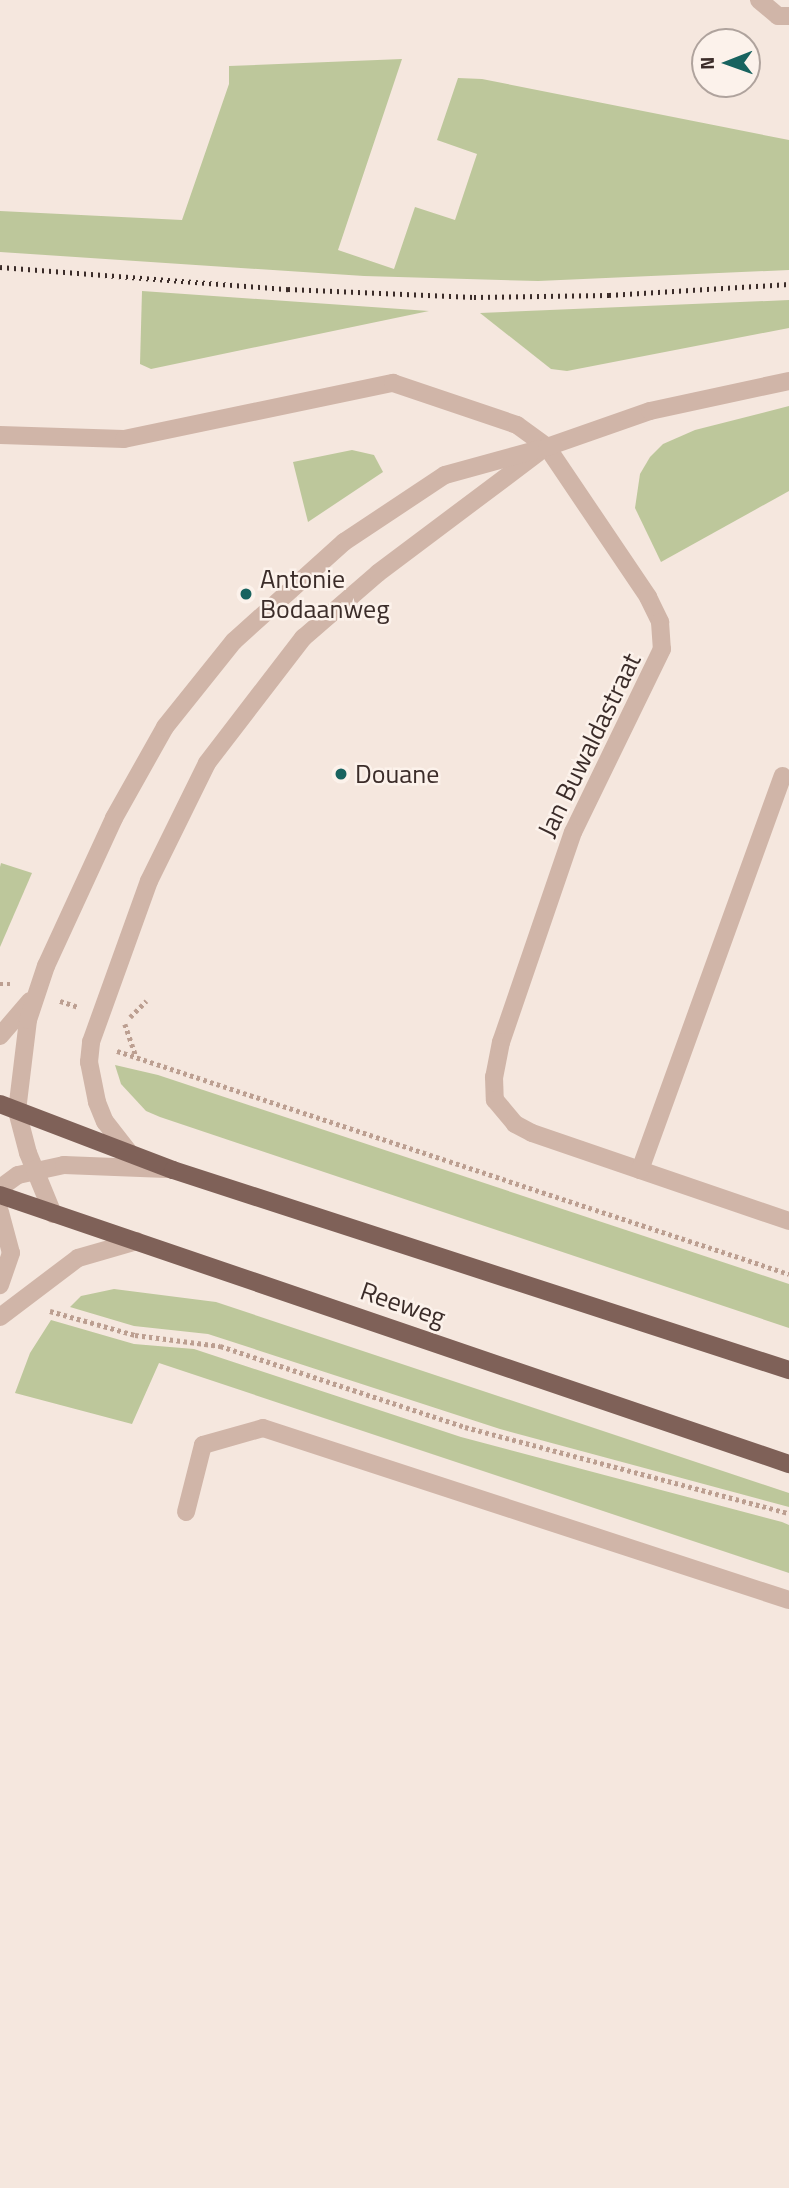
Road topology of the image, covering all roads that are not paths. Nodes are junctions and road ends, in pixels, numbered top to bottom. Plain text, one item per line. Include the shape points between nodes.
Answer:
1 (759, 0) edge
2 (789, 16) edge
3 (789, 381) edge
4 (0, 435) edge
5 (547, 447) junction
6 (783, 776) dead end
7 (37, 993) junction
8 (0, 1036) edge
9 (9, 1107) edge
10 (128, 1151) junction
11 (34, 1170) junction
12 (173, 1170) junction
13 (640, 1170) junction
14 (0, 1188) edge
15 (0, 1195) edge
16 (0, 1212) edge
17 (53, 1214) junction
18 (789, 1221) edge
19 (137, 1241) junction
20 (0, 1285) edge
21 (0, 1314) edge
22 (789, 1370) edge
23 (789, 1464) edge
24 (186, 1511) dead end
25 (789, 1600) edge

1 - 2 street via 778,16
3 - 5 street via 650,411
4 - 5 street, Jan Buwaldastraat via 124,439 393,383 517,425
5 - 7 street via 445,475 344,542 234,640 166,727 140,770 89,867
5 - 10 street via 378,573 303,638 233,723 182,807 116,964 91,1042 89,1062 97,1102 105,1122
5 - 13 street, Jan Buwaldastraat via 648,597 660,622 662,649 589,793 501,1042 495,1100 514,1124
6 - 13 street
7 - 8 street
7 - 9 street
9 - 10 main road
9 - 11 street
10 - 12 main road
11 - 12 street via 90,1165
11 - 14 street
11 - 17 street
12 - 22 main road
13 - 18 street
15 - 17 main road, Reeweg
16 - 20 street via 11,1253
17 - 19 main road, Reeweg
19 - 21 street via 78,1258
19 - 23 main road, Reeweg
24 - 25 street via 203,1445 263,1428

